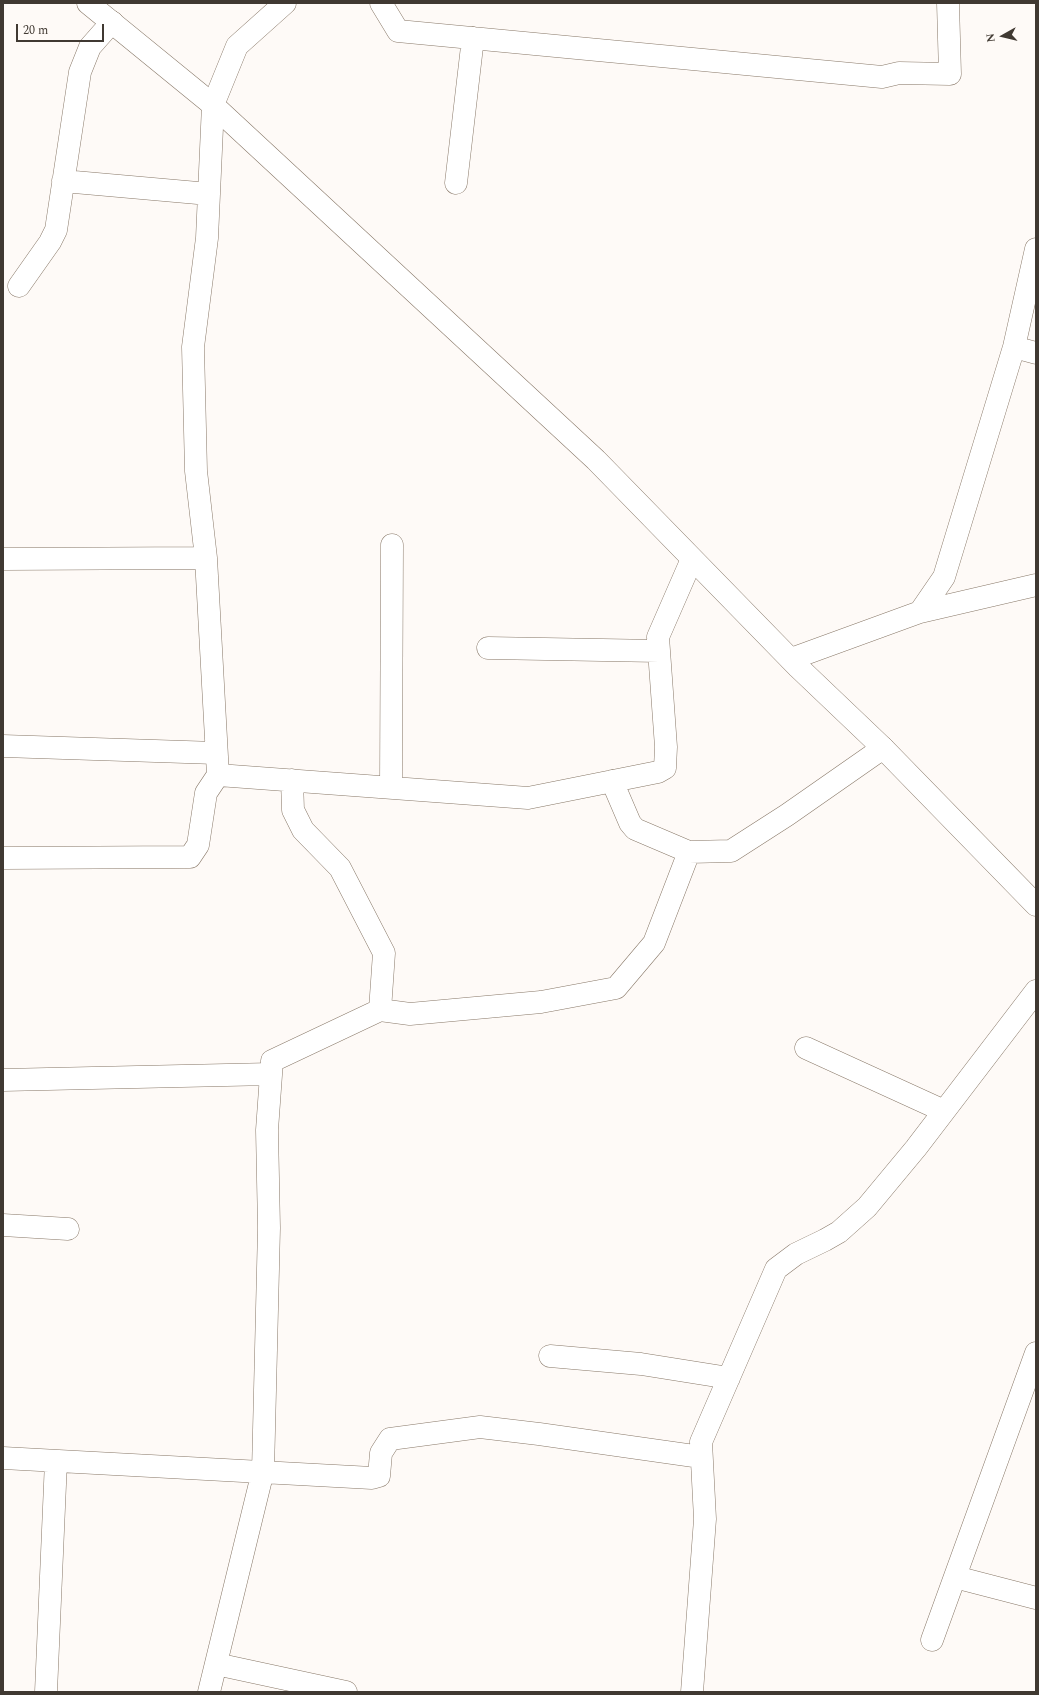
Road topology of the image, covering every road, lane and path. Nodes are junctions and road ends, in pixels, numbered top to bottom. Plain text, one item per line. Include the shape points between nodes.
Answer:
1 (88, 3) edge
2 (285, 3) edge
3 (381, 3) edge
4 (948, 3) edge
5 (112, 22) junction
6 (473, 38) junction
7 (213, 105) junction
8 (63, 181) junction
9 (456, 182) dead end
10 (209, 194) junction
11 (1036, 249) edge
12 (19, 286) dead end
13 (1014, 348) junction
14 (1036, 353) edge
15 (392, 545) dead end
16 (206, 558) junction
17 (3, 559) edge
18 (692, 559) junction
19 (1036, 585) edge
20 (920, 612) junction
21 (488, 648) dead end
22 (659, 651) junction
23 (791, 659) junction
24 (3, 746) edge
25 (883, 748) junction
26 (216, 753) junction
27 (218, 775) junction
28 (292, 780) junction
29 (612, 781) junction
30 (391, 787) junction
31 (689, 852) junction
32 (3, 858) edge
33 (1036, 905) edge
34 (1036, 991) edge
35 (380, 1010) junction
36 (806, 1048) dead end
37 (271, 1074) junction
38 (3, 1080) edge
39 (944, 1111) junction
40 (3, 1225) edge
41 (68, 1229) dead end
42 (1036, 1353) edge
43 (550, 1356) dead end
44 (729, 1378) junction
45 (701, 1457) junction
46 (3, 1458) edge
47 (56, 1460) junction
48 (263, 1471) junction
49 (955, 1577) junction
50 (1036, 1598) edge
51 (932, 1640) dead end
52 (216, 1664) junction
53 (46, 1692) edge
54 (209, 1692) edge
55 (346, 1692) edge
56 (692, 1692) edge

1 - 5 street
2 - 7 street via 236,46
3 - 6 street via 398,31
4 - 6 street via 950,74 899,73 882,77
5 - 7 street
5 - 8 street via 90,47 80,72
6 - 9 street
7 - 10 street
7 - 18 street via 596,460
8 - 10 street
8 - 12 street via 56,230
10 - 16 street via 207,238 193,347 196,471
11 - 13 street
13 - 14 street
13 - 20 street via 944,577
15 - 30 street
16 - 17 street
16 - 26 street
18 - 22 street via 658,637
18 - 23 street
19 - 20 street
20 - 23 street
21 - 22 street
22 - 29 street via 666,747 665,768 658,772
23 - 25 street
24 - 26 street
25 - 31 street via 731,851
25 - 33 street
26 - 27 street
27 - 28 street
27 - 32 street via 206,793 198,845 190,857
28 - 30 street
28 - 35 street via 293,810 303,830 340,868 384,952
29 - 30 street via 528,798
29 - 31 street via 630,823 635,828
31 - 35 street via 654,943 616,988 541,1002 410,1014
34 - 39 street
35 - 37 street via 272,1061
36 - 39 street
37 - 38 street
37 - 48 street via 266,1130 269,1228
39 - 44 street via 867,1207 839,1232 796,1254 776,1270
40 - 41 street
42 - 49 street
43 - 44 street via 641,1364
44 - 45 street via 701,1442
45 - 48 street via 480,1427 390,1439 381,1453 379,1476 372,1478
45 - 56 street via 705,1519
46 - 47 street
47 - 48 street
47 - 53 street
48 - 52 street
49 - 50 street
49 - 51 street
52 - 54 street
52 - 55 street

